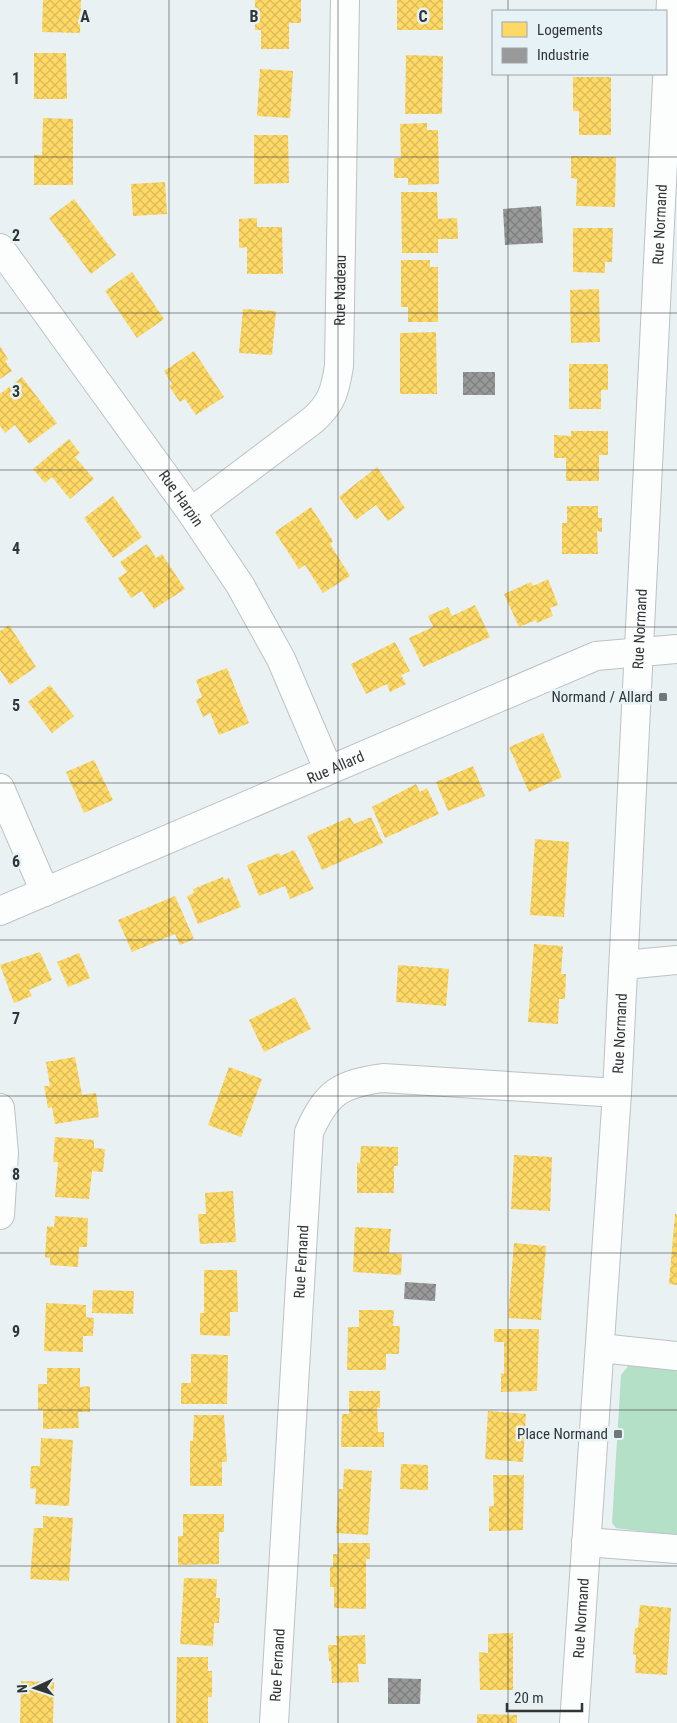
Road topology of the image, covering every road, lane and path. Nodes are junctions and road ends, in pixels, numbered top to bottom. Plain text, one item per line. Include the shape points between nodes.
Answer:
1 (345, 0) edge
2 (671, 0) edge
3 (0, 248) edge
4 (191, 512) junction
5 (677, 649) edge
6 (639, 651) junction
7 (328, 769) junction
8 (0, 788) edge
9 (45, 892) junction
10 (0, 911) edge
11 (677, 960) edge
12 (624, 965) junction
13 (618, 1092) junction
14 (0, 1108) edge
15 (0, 1215) edge
16 (600, 1348) junction
17 (677, 1356) edge
18 (586, 1542) junction
19 (677, 1549) edge
20 (274, 1723) edge
21 (574, 1723) edge

1 - 4 street, Rue Nadeau via 336,390 325,409 313,420
2 - 6 street, Rue Normand
3 - 4 street, Rue Harpin
4 - 7 street, Rue Harpin via 240,585 281,659
5 - 6 street, Rue Allard
6 - 7 street, Rue Allard via 596,656
6 - 12 street, Rue Normand
7 - 9 street, Rue Allard
8 - 9 street
9 - 10 street, Rue Allard
11 - 12 street
12 - 13 street, Rue Normand
13 - 16 street, Rue Normand
13 - 20 street, Rue Fernand via 383,1078 336,1091 319,1108 309,1132
14 - 15 street via 4,1153
16 - 17 street
16 - 18 street, Rue Normand
18 - 19 street
18 - 21 street, Rue Normand

